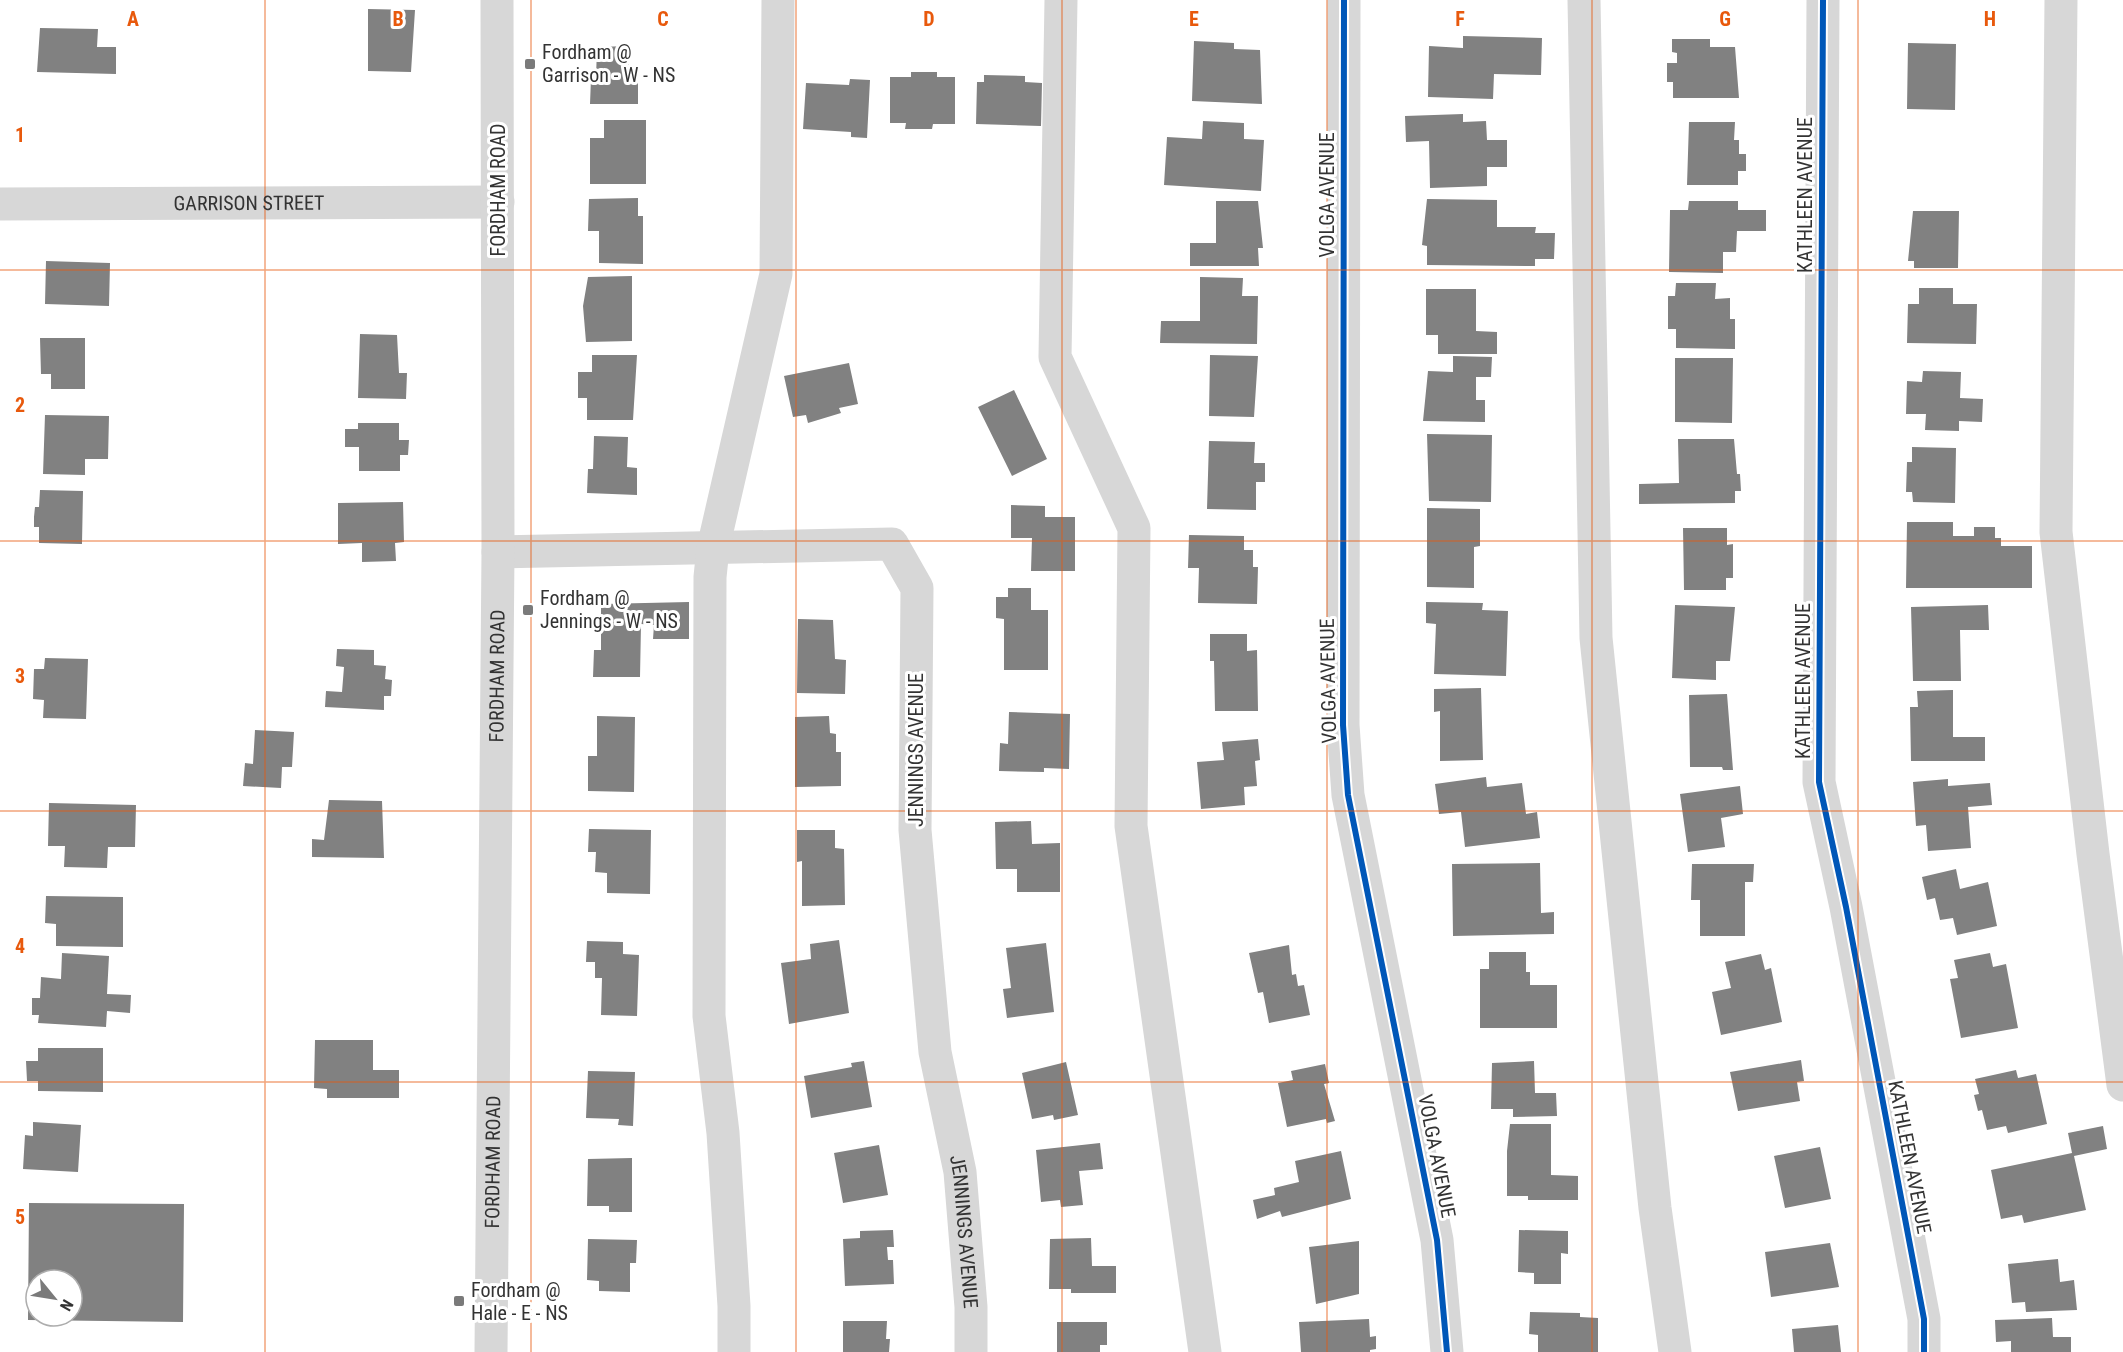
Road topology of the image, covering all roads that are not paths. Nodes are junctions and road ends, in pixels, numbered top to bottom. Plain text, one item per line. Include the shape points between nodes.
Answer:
1 (496, 0) edge
2 (777, 0) edge
3 (1061, 0) edge
4 (1344, 0) edge
5 (1584, 0) edge
6 (1823, 0) edge
7 (2061, 0) edge
8 (498, 202) junction
9 (0, 204) edge
10 (713, 548) junction
11 (498, 552) junction
12 (2123, 1084) edge
13 (491, 1352) edge
14 (734, 1352) edge
15 (970, 1352) edge
16 (1205, 1352) edge
17 (1447, 1352) edge
18 (1675, 1352) edge
19 (1924, 1352) edge

1 - 8 street, FORDHAM ROAD
2 - 10 street via 776,274
3 - 16 street via 1055,357 1134,528 1131,826
4 - 17 street, VOLGA AVENUE via 1343,725 1348,795 1437,1240
5 - 18 street via 1596,638 1655,1208
6 - 19 street, KATHLEEN AVENUE via 1819,782 1924,1319
7 - 12 street via 2056,532
8 - 9 street, GARRISON STREET
8 - 11 street, FORDHAM ROAD
10 - 11 street, JENNINGS AVENUE
10 - 14 street via 709,1016 723,1134
10 - 15 street, JENNINGS AVENUE via 892,544 917,588 915,830 935,1052 960,1172 971,1307
11 - 13 street, FORDHAM ROAD

